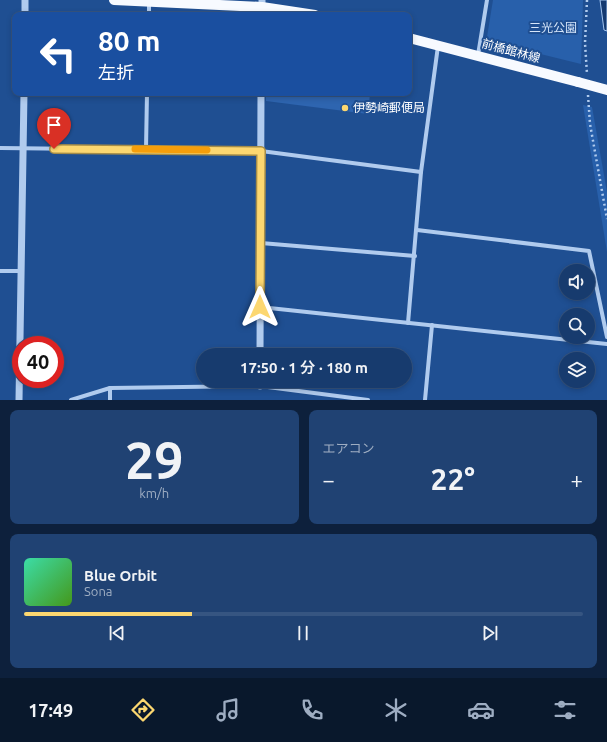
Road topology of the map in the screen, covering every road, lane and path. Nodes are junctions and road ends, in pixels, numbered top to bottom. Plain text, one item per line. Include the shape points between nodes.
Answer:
1 (25, 0) edge
2 (114, 0) edge
3 (487, 0) edge
4 (587, 0) edge
5 (149, 1) junction
6 (262, 7) edge
7 (25, 12) edge
8 (148, 12) edge
9 (295, 12) edge
10 (412, 39) edge
11 (438, 46) junction
12 (478, 56) junction
13 (583, 81) junction
14 (607, 90) edge
15 (588, 94) dead end
16 (24, 96) edge
17 (147, 96) edge
18 (261, 96) edge
19 (0, 148) edge
20 (23, 149) junction
21 (146, 150) junction
22 (261, 151) junction
23 (421, 172) junction
24 (607, 219) edge
25 (417, 230) junction
26 (261, 242) junction
27 (415, 256) junction
28 (0, 271) edge
29 (20, 271) junction
30 (260, 307) junction
31 (408, 323) junction
32 (432, 325) junction
33 (607, 337) edge
34 (607, 344) edge
35 (260, 348) edge
36 (196, 386) edge
37 (110, 388) junction
38 (287, 388) edge
39 (19, 400) edge
40 (72, 400) edge
41 (110, 400) edge
42 (368, 400) edge
43 (425, 400) edge

1 - 7 street
2 - 5 main road
3 - 12 street
4 - 13 path
5 - 6 main road
5 - 8 street
6 - 9 main road
10 - 11 main road, 前橋館林線
11 - 12 main road, 前橋館林線
11 - 23 street
12 - 13 main road, 前橋館林線
13 - 14 main road, 前橋館林線, bridge
15 - 24 path via 590,124
16 - 20 street
17 - 21 street
18 - 22 street
19 - 20 street
20 - 21 street
20 - 29 street
21 - 22 street
22 - 23 street
22 - 26 street
23 - 25 street
25 - 27 street
25 - 33 street via 589,251
26 - 27 street
26 - 30 street
27 - 31 street
28 - 29 street
29 - 39 street
30 - 31 street
30 - 35 street
31 - 32 street
32 - 34 street
32 - 43 street
36 - 37 street
37 - 40 street
37 - 41 street
38 - 42 street

